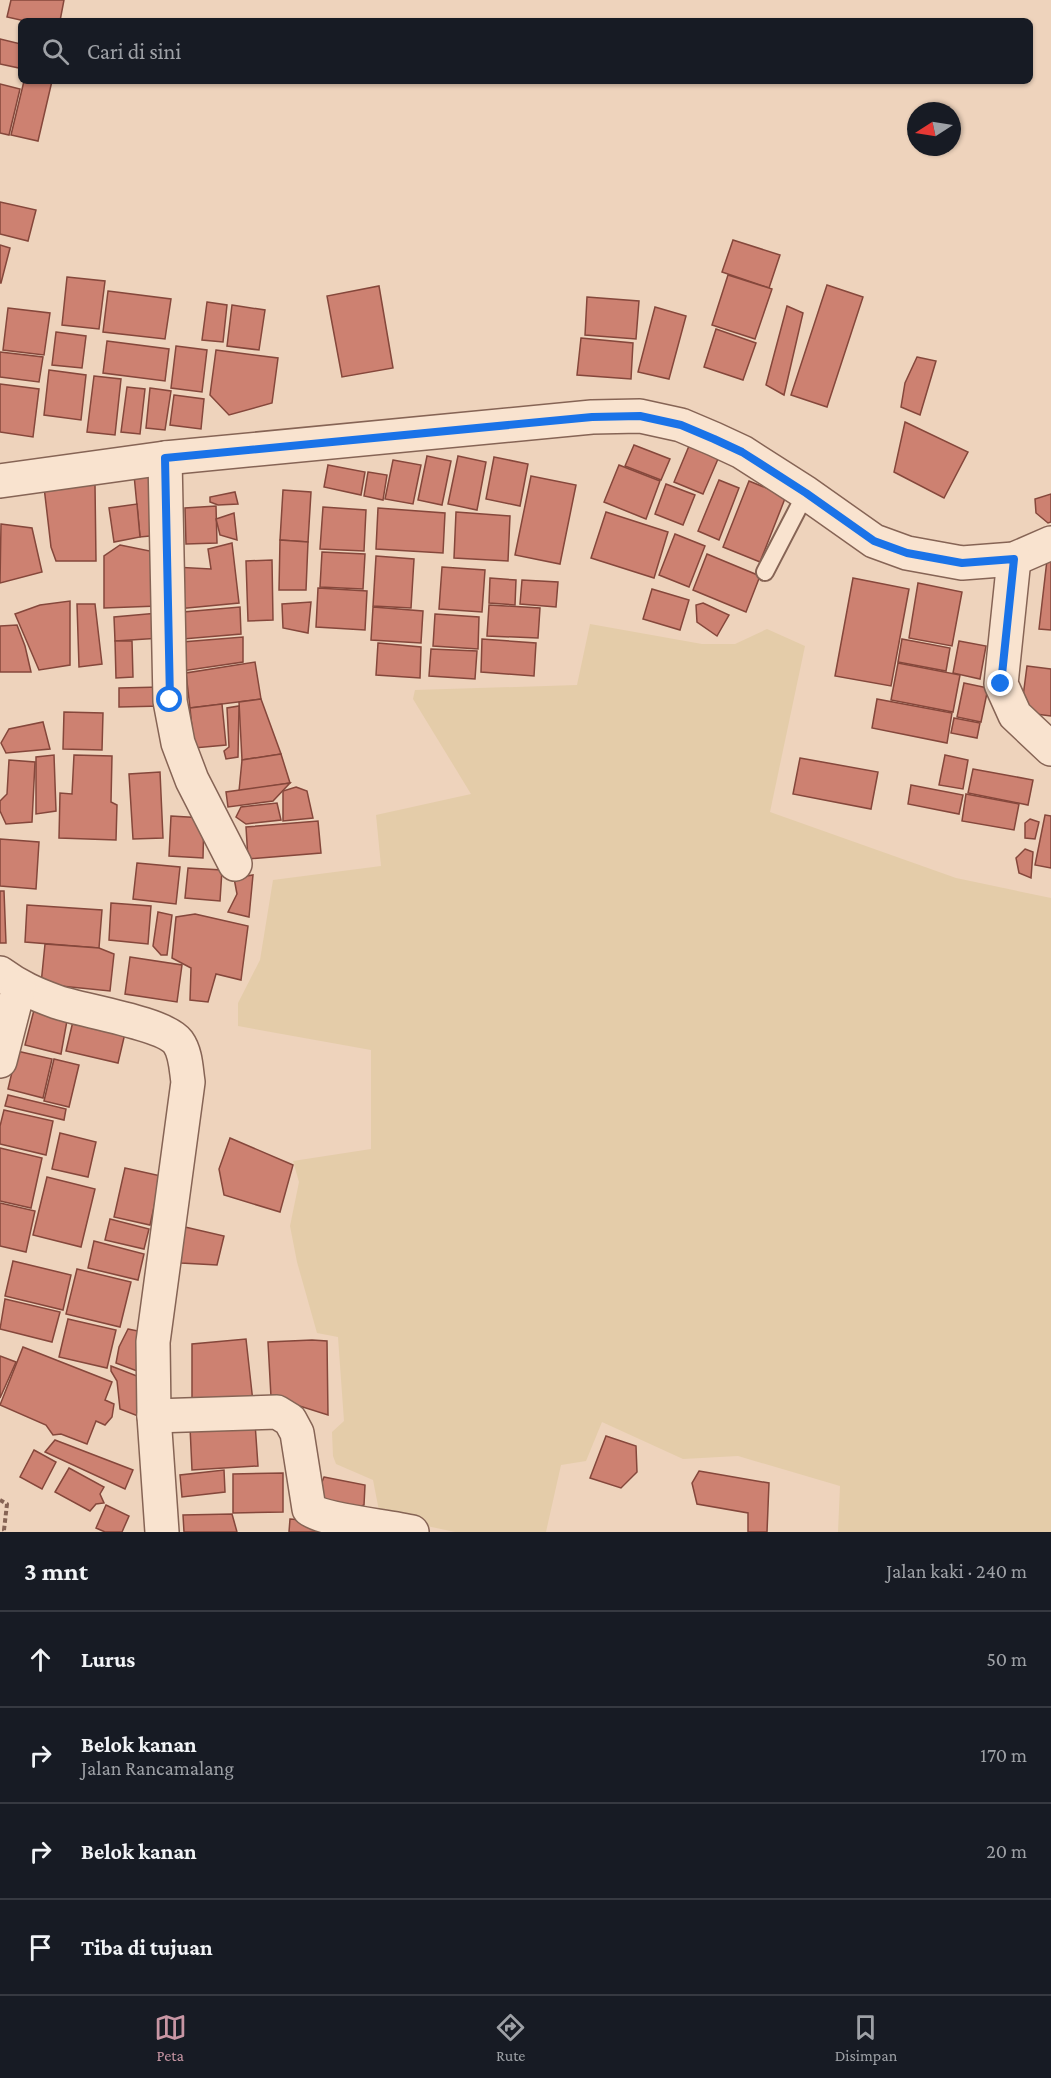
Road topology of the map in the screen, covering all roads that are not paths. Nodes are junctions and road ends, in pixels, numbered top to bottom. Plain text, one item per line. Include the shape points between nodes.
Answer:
1 (165, 458) junction
2 (0, 481) edge
3 (806, 493) junction
4 (1051, 543) edge
5 (1014, 559) junction
6 (765, 572) dead end
7 (1051, 749) edge
8 (235, 864) dead end
9 (9, 980) edge
10 (0, 1061) edge
11 (154, 1416) junction
12 (162, 1532) edge
13 (412, 1532) edge

1 - 2 street
1 - 3 street via 592,417 640,416 681,425 732,447
1 - 8 street via 170,700 178,742 192,780
3 - 5 street via 874,541 907,553 962,563
3 - 6 lane
4 - 5 street
5 - 7 street via 1001,684 1015,715
9 - 10 street
9 - 11 street via 59,1002 163,1030 178,1042 186,1061 188,1082 153,1342
11 - 12 street
11 - 13 street via 277,1412 290,1420 297,1433 309,1509

